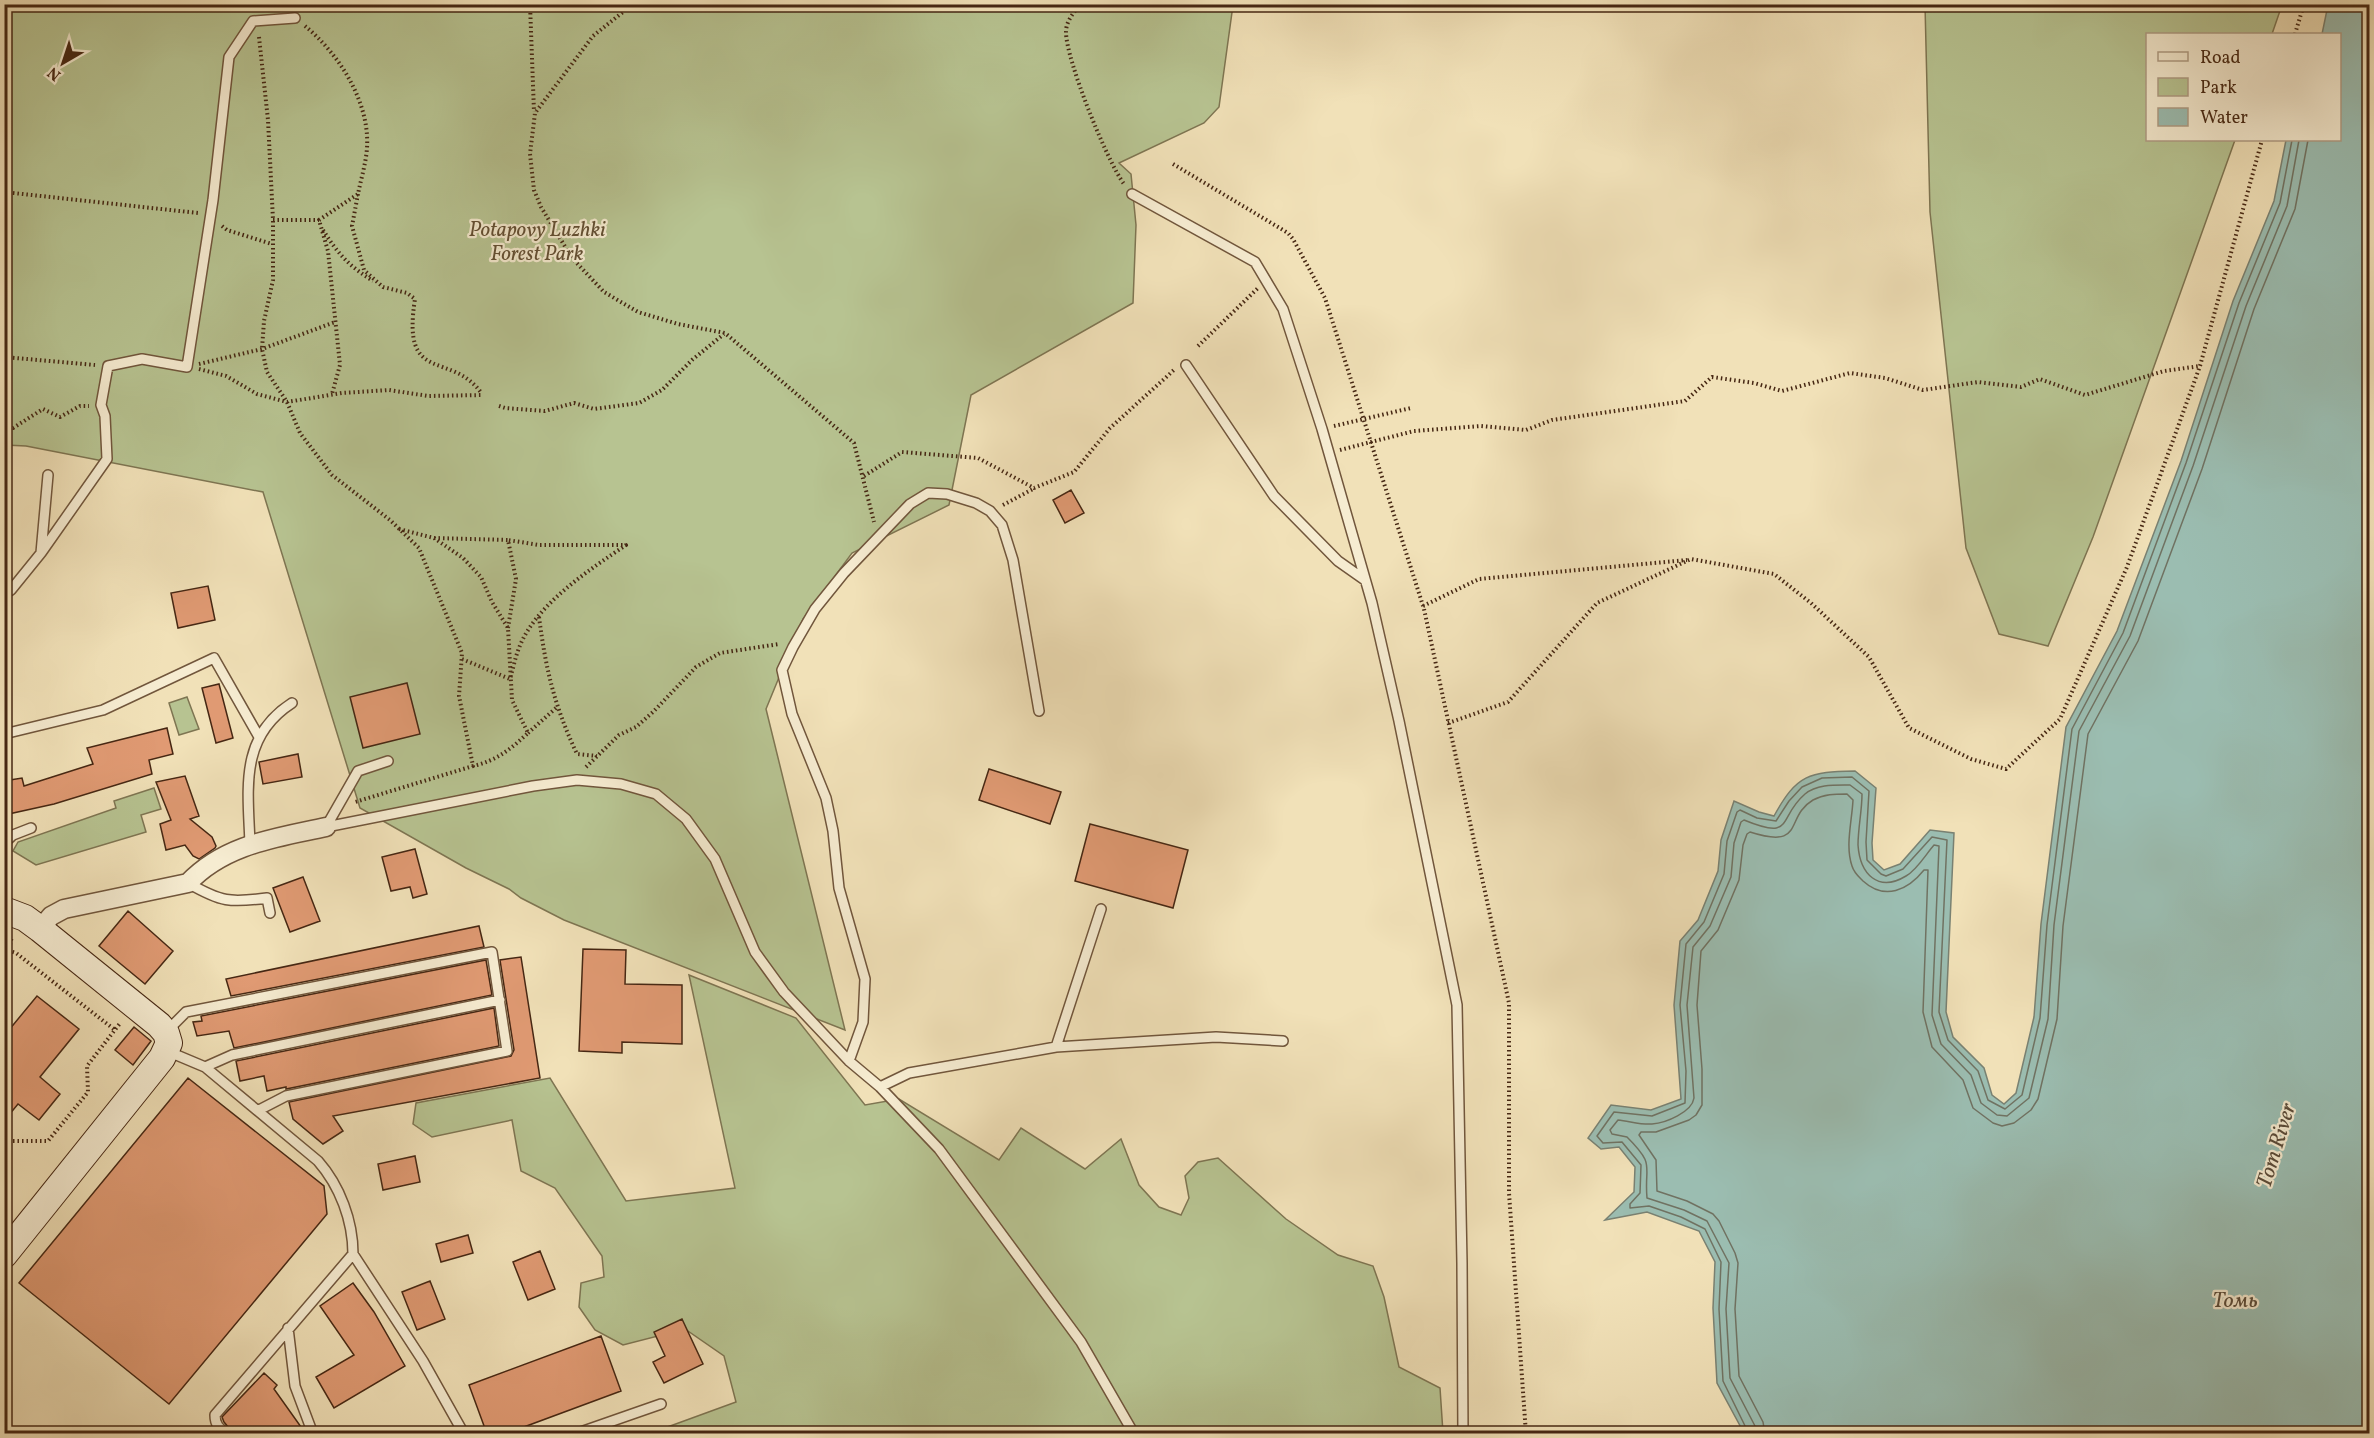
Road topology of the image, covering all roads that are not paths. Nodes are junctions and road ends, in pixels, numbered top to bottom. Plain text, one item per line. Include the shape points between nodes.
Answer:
1 (295, 18) road end
2 (1132, 194) road end
3 (1182, 365) road end
4 (48, 475) dead end
5 (41, 553) junction
6 (1365, 580) junction
7 (4, 594) edge
8 (4, 676) edge
9 (4, 682) edge
10 (292, 703) dead end
11 (1039, 711) dead end
12 (4, 734) edge
13 (259, 737) junction
14 (388, 760) dead end
15 (326, 827) junction
16 (31, 828) dead end
17 (4, 843) edge
18 (250, 844) junction
19 (188, 883) junction
20 (1101, 909) dead end
21 (4, 910) edge
22 (270, 913) dead end
23 (40, 929) junction
24 (500, 1000) junction
25 (1283, 1041) dead end
26 (167, 1042) junction
27 (1056, 1047) junction
28 (849, 1061) junction
29 (206, 1067) junction
30 (880, 1087) junction
31 (258, 1110) junction
32 (353, 1254) junction
33 (4, 1255) edge
34 (288, 1328) junction
35 (661, 1404) dead end
36 (227, 1434) edge
37 (313, 1434) edge
38 (464, 1434) edge
39 (575, 1434) edge
40 (1134, 1434) edge
41 (1463, 1434) edge

1 - 5 lane via 253,21 229,57 187,367 142,359 108,366 101,405 107,459
2 - 6 lane via 1255,262 1266,280 1283,309
3 - 6 lane via 1274,496 1338,561
4 - 5 lane
5 - 7 lane
6 - 41 lane via 1399,721 1457,1005
8 - 9 lane
10 - 13 lane
11 - 28 lane via 1013,560 1002,525 976,503 947,494 928,493 910,504 844,573 815,609 793,647 782,670 792,714 826,798 839,888 865,980 863,1022
12 - 13 lane via 103,710 214,658
13 - 18 lane via 248,780
14 - 15 lane via 358,771
15 - 18 street
15 - 28 lane via 577,780 621,784 656,794 686,819 715,859 755,952 784,992
16 - 17 lane
18 - 19 street via 214,861
19 - 22 lane via 204,893 234,902 267,898
19 - 23 street via 64,909
20 - 27 lane
21 - 23 street
23 - 26 street via 135,1005
24 - 26 lane via 492,952 186,1012
24 - 29 lane via 232,1055
24 - 31 lane via 507,1051 286,1096
25 - 27 lane via 1216,1037
26 - 29 lane
26 - 33 street
27 - 30 lane via 909,1073
28 - 30 lane
29 - 31 lane
30 - 40 lane via 939,1149 1081,1342
31 - 32 lane via 329,1174 340,1195
32 - 34 lane
32 - 38 lane via 423,1361
34 - 36 lane via 215,1415 215,1421
34 - 37 lane via 295,1386
35 - 39 lane

